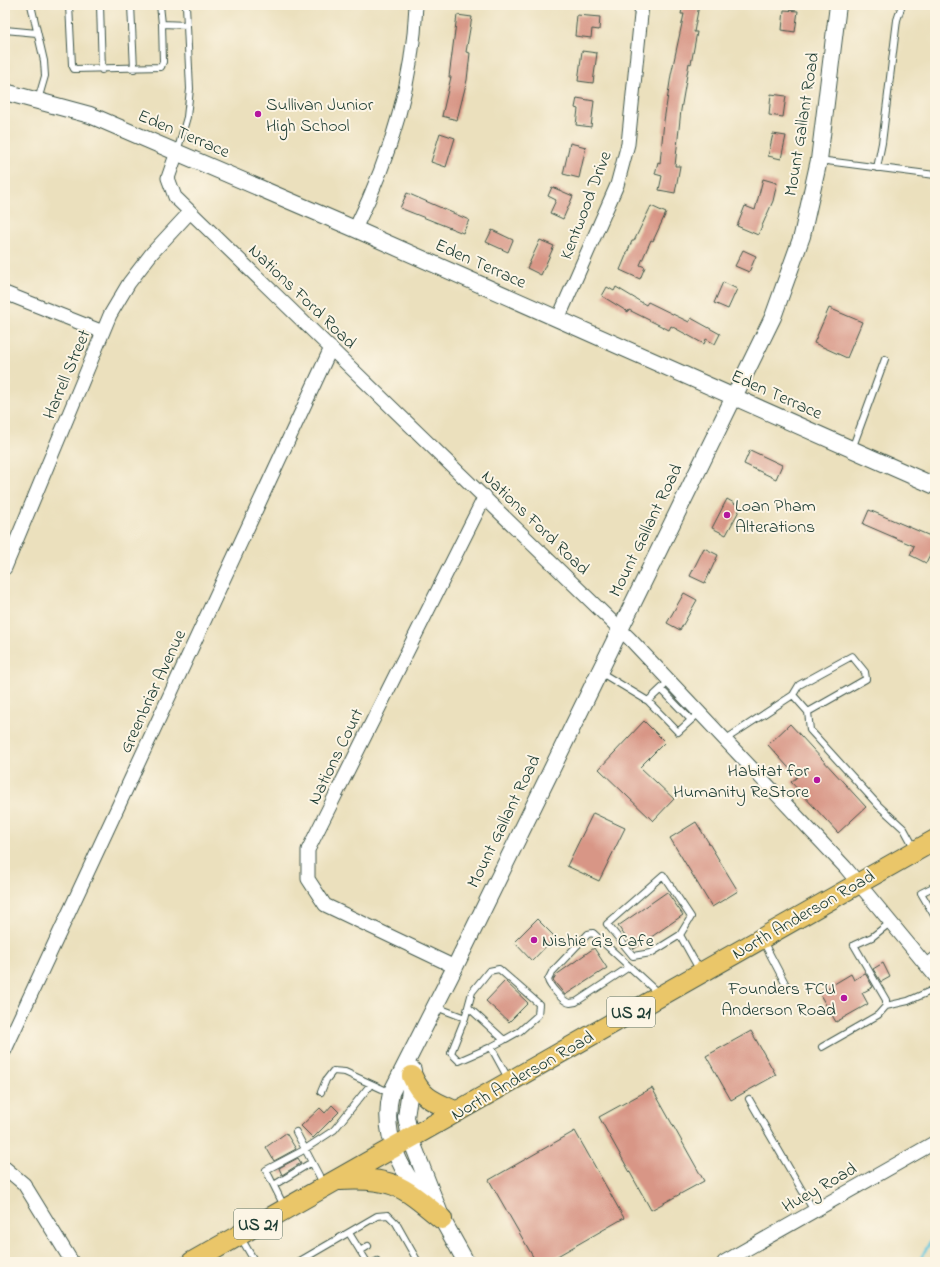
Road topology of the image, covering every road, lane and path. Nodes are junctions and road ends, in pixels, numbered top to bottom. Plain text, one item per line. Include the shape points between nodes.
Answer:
1 (31, 5) edge
2 (70, 5) edge
3 (100, 5) edge
4 (131, 5) edge
5 (160, 5) edge
6 (186, 5) edge
7 (416, 5) edge
8 (642, 5) edge
9 (838, 5) edge
10 (902, 5) edge
11 (162, 24) junction
12 (187, 25) junction
13 (5, 30) edge
14 (37, 33) junction
15 (134, 69) junction
16 (102, 70) junction
17 (5, 92) edge
18 (38, 100) junction
19 (177, 152) junction
20 (819, 160) junction
21 (877, 168) junction
22 (935, 175) edge
23 (190, 212) junction
24 (355, 229) junction
25 (5, 293) edge
26 (558, 319) junction
27 (103, 332) junction
28 (331, 348) junction
29 (885, 359) dead end
30 (733, 396) junction
31 (852, 449) junction
32 (935, 486) edge
33 (485, 496) junction
34 (5, 568) edge
35 (619, 629) junction
36 (598, 672) junction
37 (665, 685) junction
38 (793, 695) junction
39 (648, 701) junction
40 (808, 712) junction
41 (695, 716) junction
42 (726, 740) junction
43 (935, 840) edge
44 (916, 850) junction
45 (859, 882) junction
46 (935, 886) edge
47 (935, 917) edge
48 (891, 922) junction
49 (680, 934) junction
50 (761, 938) junction
51 (633, 956) junction
52 (930, 959) edge
53 (627, 965) junction
54 (455, 967) junction
55 (701, 972) junction
56 (935, 976) edge
57 (786, 985) dead end
58 (935, 989) edge
59 (660, 996) junction
60 (886, 1006) junction
61 (435, 1007) junction
62 (468, 1007) junction
63 (465, 1018) junction
64 (504, 1040) junction
65 (491, 1047) junction
66 (822, 1047) dead end
67 (414, 1049) junction
68 (5, 1050) edge
69 (412, 1076) junction
70 (510, 1082) junction
71 (371, 1084) junction
72 (321, 1092) dead end
73 (391, 1093) junction
74 (750, 1098) dead end
75 (457, 1112) junction
76 (296, 1132) dead end
77 (410, 1137) junction
78 (932, 1144) dead end
79 (393, 1147) junction
80 (305, 1149) junction
81 (312, 1162) junction
82 (5, 1168) edge
83 (331, 1183) junction
84 (274, 1185) junction
85 (286, 1209) junction
86 (814, 1211) junction
87 (442, 1219) junction
88 (349, 1233) junction
89 (239, 1235) junction
90 (368, 1246) dead end
91 (360, 1251) junction
92 (72, 1262) edge
93 (192, 1262) edge
94 (255, 1262) edge
95 (298, 1262) edge
96 (366, 1262) edge
97 (418, 1262) edge
98 (466, 1262) edge
99 (724, 1262) edge

1 - 14 lane
2 - 16 lane via 74,70
3 - 16 lane
4 - 15 lane
5 - 11 lane
6 - 12 lane
7 - 24 street via 411,63 396,131 385,164
8 - 26 street, Kentwood Drive via 628,144 617,185
9 - 20 street, Mount Gallant Road
10 - 21 lane via 897,20
11 - 12 lane
11 - 15 lane via 161,67
12 - 19 lane via 190,89 187,117
13 - 14 lane
14 - 18 lane via 45,76
15 - 16 lane
17 - 18 street, Eden Terrace
18 - 19 street, Eden Terrace via 90,115
19 - 23 street, Nations Ford Road via 168,178 175,196
19 - 24 street, Eden Terrace
20 - 21 lane
20 - 30 street, Mount Gallant Road via 802,236 788,277 773,318
21 - 22 lane
23 - 27 street, Harrell Street via 129,282
23 - 28 street, Nations Ford Road
24 - 26 street, Eden Terrace
25 - 27 street
26 - 30 street, Eden Terrace
27 - 34 street, Harrell Street
28 - 33 street, Nations Ford Road
28 - 68 street, Greenbriar Avenue
29 - 31 lane
30 - 31 street, Eden Terrace
30 - 35 street, Mount Gallant Road
31 - 32 street, Eden Terrace
33 - 35 street, Nations Ford Road
33 - 54 street, Nations Court via 308,850 308,880 325,905
35 - 36 street, Mount Gallant Road
35 - 37 street, Nations Ford Road
36 - 39 lane
36 - 54 street, Mount Gallant Road
37 - 39 lane
37 - 41 street, Nations Ford Road
38 - 40 lane
38 - 40 lane via 799,685 852,656 865,672 866,679
38 - 42 lane
39 - 41 lane via 678,732
40 - 44 lane via 810,730 879,806 904,829
41 - 42 street, Nations Ford Road
42 - 45 street, Nations Ford Road
43 - 44 main road, North Anderson Road / US 21
44 - 45 main road, North Anderson Road / US 21
45 - 48 street, Nations Ford Road
45 - 50 main road, North Anderson Road / US 21
46 - 47 lane via 921,893
48 - 52 street, Nations Ford Road
48 - 60 lane via 872,937 854,945 886,1000
49 - 51 lane via 651,953
49 - 51 lane via 691,917 663,875 606,924
49 - 55 lane
50 - 55 main road, North Anderson Road / US 21
50 - 57 lane
51 - 53 lane
52 - 56 street, Nations Ford Road
53 - 53 lane via 593,933 588,934 552,972 548,980 562,998 570,1003 576,1002
53 - 59 lane
54 - 61 street, Mount Gallant Road
55 - 59 main road, North Anderson Road / US 21
58 - 60 lane via 908,1001
59 - 70 main road, North Anderson Road / US 21
60 - 66 lane via 878,1015
61 - 63 lane
61 - 67 street, Mount Gallant Road
62 - 63 lane
62 - 64 lane
62 - 64 lane via 472,992 489,971 499,969 539,1004 538,1015 520,1031
63 - 65 lane via 451,1053 459,1061
64 - 65 lane
65 - 70 lane
67 - 69 street, Mount Gallant Road
67 - 73 street, Mount Gallant Road
69 - 75 main road via 424,1096
69 - 77 street, Mount Gallant Road via 406,1117
70 - 75 main road, North Anderson Road / US 21
71 - 72 lane via 345,1072 333,1071
71 - 73 lane
71 - 80 lane via 334,1130
73 - 79 street, Mount Gallant Road via 387,1128
74 - 86 lane
75 - 77 main road, North Anderson Road / US 21
76 - 80 lane
77 - 79 main road, North Anderson Road / US 21
77 - 87 street, Mount Gallant Road
78 - 86 street, Huey Road
79 - 83 main road, North Anderson Road / US 21
79 - 87 street, Mount Gallant Road via 414,1186
80 - 81 lane
80 - 84 lane via 266,1170
81 - 83 lane
81 - 84 lane
82 - 92 street via 24,1184
83 - 85 main road, North Anderson Road / US 21
83 - 87 main road via 362,1179 396,1184
84 - 85 lane
85 - 89 main road, North Anderson Road / US 21
86 - 99 street, Huey Road
87 - 98 street, Mount Gallant Road
88 - 91 lane
88 - 95 lane
88 - 97 lane via 383,1215 392,1218 412,1258
89 - 93 main road, North Anderson Road / US 21
89 - 94 lane
90 - 91 lane
91 - 96 lane

